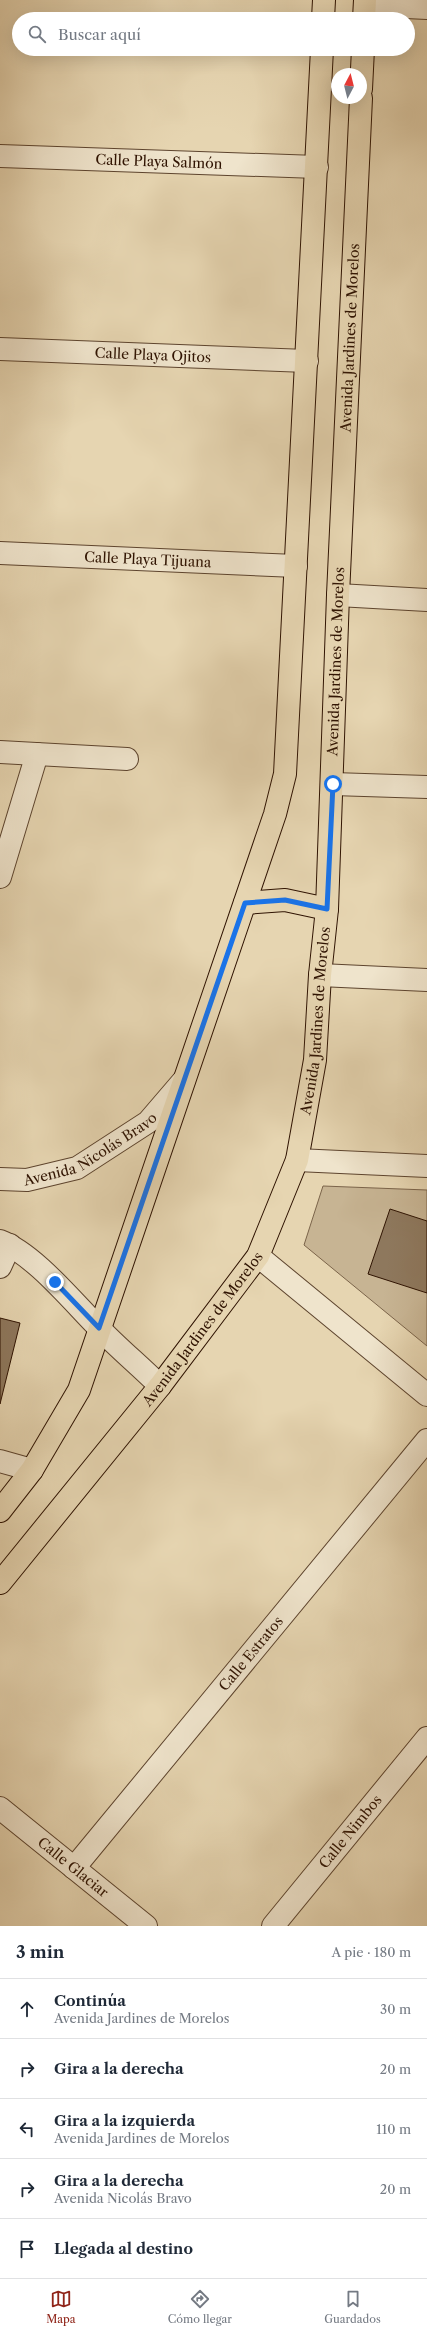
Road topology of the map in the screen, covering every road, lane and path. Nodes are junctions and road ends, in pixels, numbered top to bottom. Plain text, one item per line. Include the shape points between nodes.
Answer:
1 (324, 0) edge
2 (365, 8) edge
3 (427, 8) edge
4 (324, 12) edge
5 (322, 56) edge
6 (363, 56) edge
7 (362, 68) edge
8 (361, 104) edge
9 (0, 156) edge
10 (317, 167) junction
11 (0, 350) edge
12 (306, 361) junction
13 (0, 553) edge
14 (296, 566) junction
15 (338, 595) junction
16 (427, 600) edge
17 (0, 752) edge
18 (38, 754) junction
19 (127, 759) dead end
20 (333, 784) junction
21 (427, 787) edge
22 (0, 877) edge
23 (245, 903) junction
24 (327, 909) junction
25 (320, 976) junction
26 (427, 980) edge
27 (185, 1079) junction
28 (297, 1160) junction
29 (427, 1166) edge
30 (0, 1179) edge
31 (5, 1243) edge
32 (258, 1256) junction
33 (0, 1267) edge
34 (99, 1328) junction
35 (160, 1386) junction
36 (427, 1395) edge
37 (427, 1440) edge
38 (0, 1461) edge
39 (32, 1470) junction
40 (0, 1511) edge
41 (0, 1583) edge
42 (427, 1738) edge
43 (0, 1808) edge
44 (74, 1868) junction
45 (146, 1926) edge
46 (273, 1926) edge

1 - 4 main road
2 - 3 street
5 - 10 main road
6 - 7 main road
8 - 15 main road, Avenida Jardines de Morelos
9 - 10 street, Calle Playa Salmón
10 - 12 main road
11 - 12 street, Calle Playa Ojitos
12 - 14 main road
13 - 14 street, Calle Playa Tijuana
14 - 23 main road via 285,774 275,814
15 - 16 street
15 - 20 main road, Avenida Jardines de Morelos
17 - 18 street
18 - 19 street
18 - 22 street
20 - 21 street
20 - 24 main road, Avenida Jardines de Morelos
23 - 24 main road via 285,900
23 - 27 main road
24 - 25 main road, Avenida Jardines de Morelos
25 - 26 street
25 - 28 main road, Avenida Jardines de Morelos via 315,1060
27 - 30 street, Avenida Nicolás Bravo via 148,1122 77,1168 27,1180
27 - 34 main road
28 - 29 street
28 - 32 main road, Avenida Jardines de Morelos
31 - 33 street
31 - 34 street via 55,1282
32 - 35 main road, Avenida Jardines de Morelos
32 - 36 street
34 - 35 street
34 - 39 main road via 78,1390
35 - 41 main road, Avenida Jardines de Morelos
37 - 44 street, Calle Estratos
38 - 39 street
39 - 40 main road
42 - 46 street, Calle Nimbos
43 - 44 street, Calle Glaciar
44 - 45 street, Calle Glaciar

